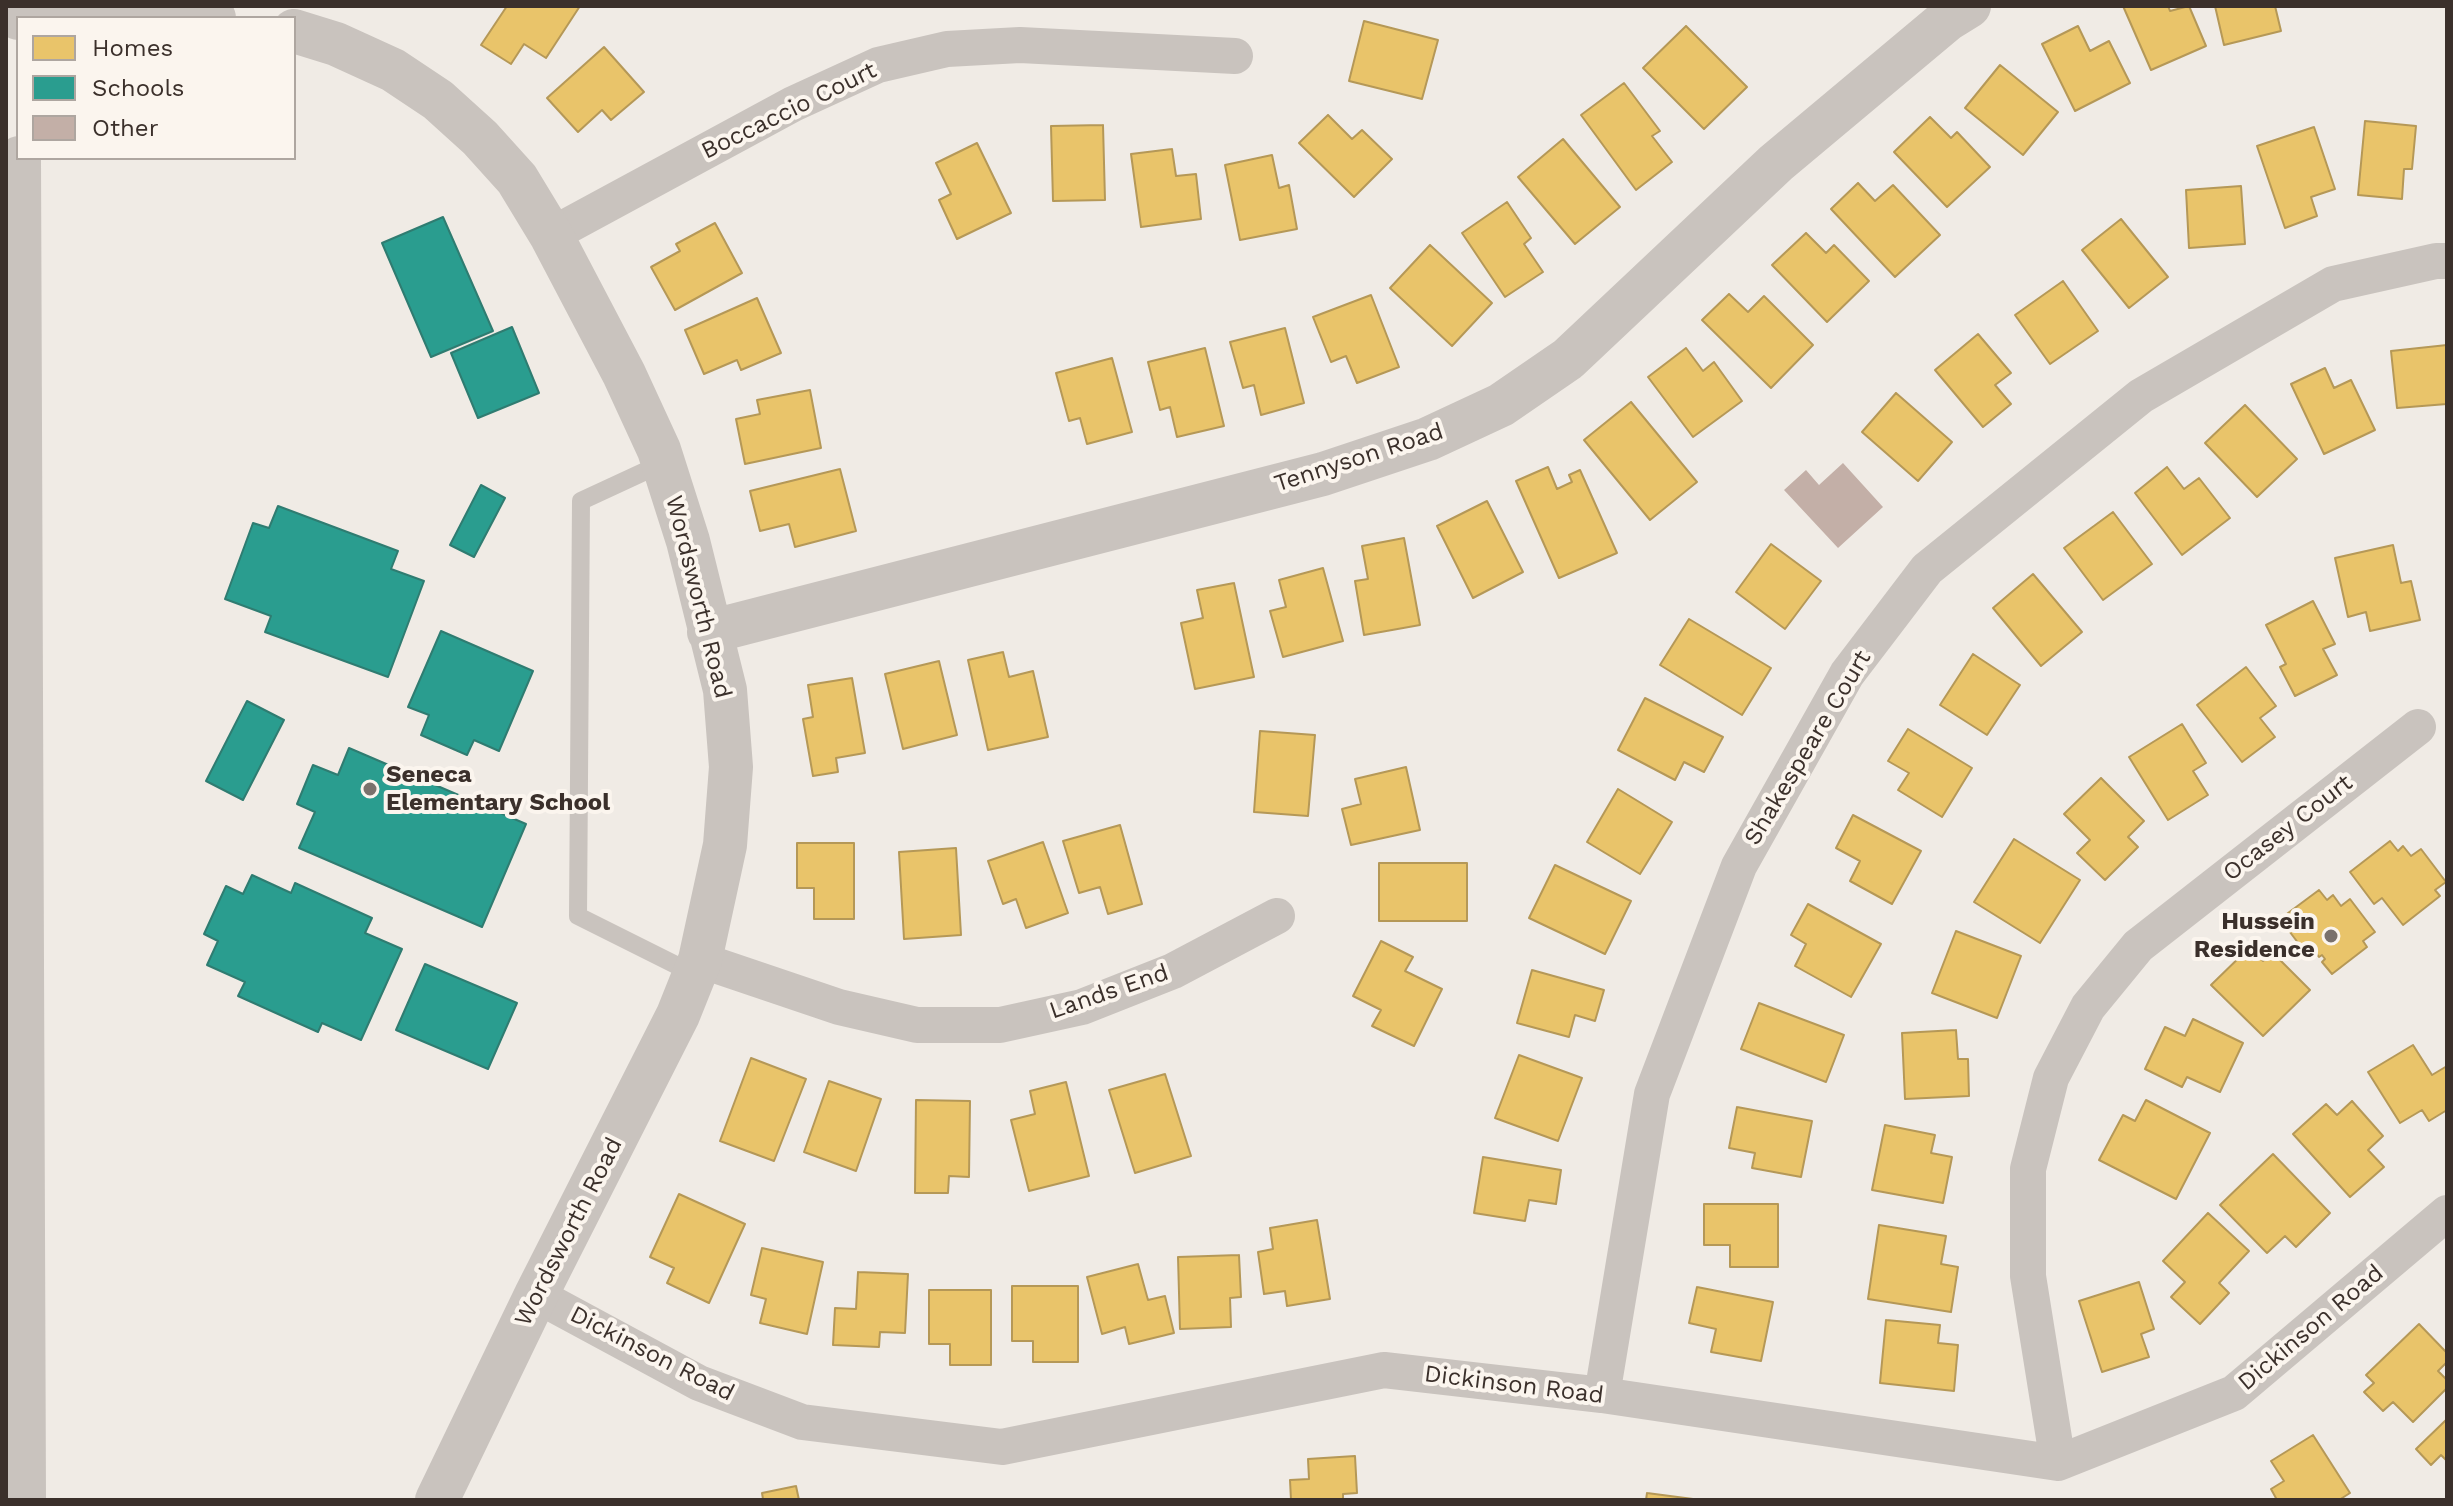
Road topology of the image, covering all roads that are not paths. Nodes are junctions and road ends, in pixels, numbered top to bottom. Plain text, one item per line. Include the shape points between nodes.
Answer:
1 (1953, 10) edge
2 (18, 13) edge
3 (179, 16) edge
4 (296, 32) edge
5 (1235, 56) dead end
6 (19, 160) edge
7 (551, 235) junction
8 (2447, 261) edge
9 (663, 463) junction
10 (709, 632) junction
11 (2418, 727) dead end
12 (1277, 916) dead end
13 (697, 967) junction
14 (2446, 1215) edge
15 (536, 1295) junction
16 (1602, 1395) junction
17 (2058, 1463) junction
18 (24, 1500) edge
19 (437, 1500) edge

1 - 10 street, Tennyson Road via 1776,163 1568,359 1501,405 1428,439 1323,474
2 - 3 street
4 - 7 street, Wordsworth Road via 393,70 438,100 517,179
5 - 7 street, Boccaccio Court via 1020,45 947,49 878,65 793,104
6 - 18 street
7 - 9 street, Wordsworth Road via 624,374
8 - 16 street, Shakespeare Court via 2333,284 2141,396 1927,569 1847,674 1739,866 1652,1094
9 - 10 street, Wordsworth Road
9 - 13 lane via 581,501 578,916
10 - 13 street, Wordsworth Road via 725,690 731,767 725,845
11 - 17 street, Ocasey Court via 2138,946 2088,1007 2051,1078 2028,1169 2028,1276
12 - 13 street, Lands End via 1173,971 1082,1007 1000,1025 917,1025
13 - 15 street, Wordsworth Road via 678,1015
14 - 17 street, Dickinson Road via 2234,1393
15 - 16 street, Dickinson Road via 699,1383 802,1422 1002,1447 1384,1370
15 - 19 street, Wordsworth Road
16 - 17 street, Dickinson Road

